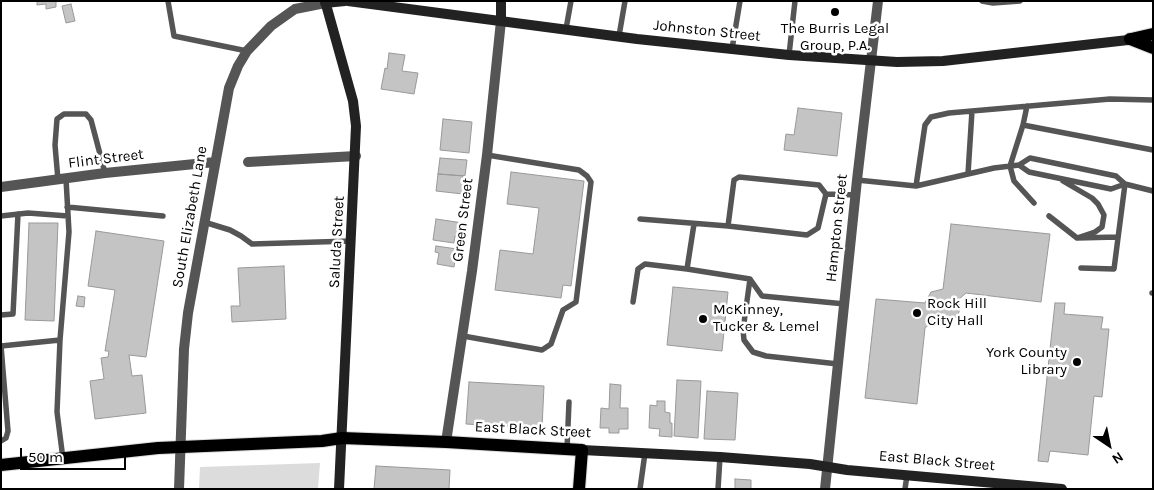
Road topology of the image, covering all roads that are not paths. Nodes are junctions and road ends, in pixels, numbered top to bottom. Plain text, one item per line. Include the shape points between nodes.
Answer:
1 (168, 1) edge
2 (347, 1) edge
3 (502, 1) edge
4 (571, 1) edge
5 (625, 1) edge
6 (740, 1) edge
7 (795, 1) edge
8 (878, 1) edge
9 (982, 1) edge
10 (1020, 1) edge
11 (325, 2) edge
12 (500, 22) junction
13 (566, 29) junction
14 (1153, 34) edge
15 (619, 36) junction
16 (1153, 38) edge
17 (1130, 39) junction
18 (1153, 48) edge
19 (732, 49) junction
20 (247, 51) junction
21 (789, 55) junction
22 (872, 61) junction
23 (1153, 100) edge
24 (1027, 106) junction
25 (972, 111) junction
26 (1023, 125) junction
27 (1153, 150) edge
28 (487, 154) junction
29 (356, 156) junction
30 (215, 162) junction
31 (248, 162) dead end
32 (1019, 165) junction
33 (1010, 166) junction
34 (105, 174) junction
35 (968, 174) junction
36 (1059, 179) junction
37 (62, 180) junction
38 (857, 180) junction
39 (1125, 184) junction
40 (916, 186) junction
41 (1, 188) edge
42 (1153, 191) edge
43 (826, 194) junction
44 (856, 195) junction
45 (1034, 203) dead end
46 (67, 207) junction
47 (18, 214) junction
48 (1, 216) edge
49 (68, 216) junction
50 (163, 216) dead end
51 (1049, 216) dead end
52 (640, 219) dead end
53 (204, 222) junction
54 (694, 224) junction
55 (728, 226) junction
56 (1117, 237) junction
57 (1077, 238) junction
58 (352, 241) junction
59 (1081, 268) dead end
60 (687, 269) junction
61 (750, 279) junction
62 (633, 302) dead end
63 (845, 304) junction
64 (1, 315) edge
65 (463, 336) junction
66 (60, 340) junction
67 (1, 346) edge
68 (838, 364) junction
69 (569, 402) dead end
70 (342, 438) junction
71 (1, 441) edge
72 (446, 442) junction
73 (181, 448) junction
74 (567, 449) junction
75 (582, 450) junction
76 (645, 453) junction
77 (720, 456) junction
78 (63, 459) junction
79 (1, 465) edge
80 (828, 466) junction
81 (907, 475) junction
82 (179, 489) edge
83 (339, 489) edge
84 (579, 489) edge
85 (640, 489) edge
86 (718, 489) edge
87 (825, 489) edge
88 (906, 489) edge
89 (1062, 489) edge

1 - 20 lane via 174,36
2 - 11 main road, Johnston Street
2 - 12 main road, Johnston Street
3 - 12 main road, Green Street
4 - 13 lane
5 - 15 lane
6 - 19 lane
7 - 21 lane
8 - 22 street, Hampton Street
9 - 10 lane
11 - 20 street, South Elizabeth Lane via 295,9
11 - 29 main road, Saluda Street via 353,101
12 - 13 main road, Johnston Street
12 - 28 street, Green Street
13 - 15 main road, Johnston Street
14 - 17 main road
15 - 19 main road, Johnston Street
16 - 17 main road, Johnston Street
17 - 18 main road
17 - 22 main road, Johnston Street via 943,61
19 - 21 main road, Johnston Street
20 - 30 street, South Elizabeth Lane via 229,88
21 - 22 main road, Johnston Street
22 - 38 street, Hampton Street
23 - 24 lane via 1110,99
24 - 25 lane
24 - 26 lane
25 - 35 lane
25 - 40 lane via 931,117 925,125
26 - 27 lane
26 - 33 lane
28 - 65 street, Green Street
28 - 65 lane via 579,170 591,182 576,302 563,310 551,344 542,350
29 - 31 street
29 - 58 main road, Saluda Street
30 - 34 street, Flint Street
30 - 53 street, South Elizabeth Lane
32 - 33 lane
32 - 36 lane via 1029,172
32 - 39 lane via 1030,158 1116,176
33 - 35 lane
33 - 45 lane via 1014,181
34 - 37 street, Flint Street
34 - 37 lane via 91,120 86,114 64,114 58,119 55,145
35 - 40 lane
36 - 39 lane via 1111,189
36 - 57 lane via 1092,198 1104,215 1102,227
37 - 41 street, Flint Street
37 - 46 lane
38 - 40 lane
38 - 44 street, Hampton Street
39 - 42 lane
39 - 56 lane
43 - 44 lane
43 - 55 lane via 818,228 807,235
43 - 55 lane via 819,186 739,177 734,180
44 - 63 street, Hampton Street
46 - 49 lane
46 - 50 lane
47 - 48 lane
47 - 49 lane
47 - 64 lane via 13,314
49 - 66 lane
51 - 57 lane
52 - 54 lane
53 - 58 lane via 230,230 252,244
53 - 73 street, South Elizabeth Lane via 184,349
54 - 55 lane
54 - 60 lane
56 - 57 lane
56 - 59 lane via 1114,269
58 - 70 main road, Saluda Street
60 - 61 lane
60 - 62 lane via 645,264 638,269
61 - 63 lane via 762,296
61 - 68 lane via 742,330 744,340 753,352
63 - 68 street, Hampton Street
65 - 72 street, Green Street
66 - 67 lane
66 - 78 lane via 57,412
67 - 71 lane via 8,431
68 - 80 street, Hampton Street
69 - 74 lane
70 - 72 main road, East Black Street
70 - 73 main road, East Black Street
70 - 83 main road, Saluda Street
72 - 74 main road, East Black Street
73 - 78 main road, East Black Street
73 - 82 street, South Elizabeth Lane
74 - 75 main road, East Black Street
75 - 76 main road, East Black Street
75 - 84 main road
76 - 77 main road, East Black Street
76 - 85 lane
77 - 80 main road, East Black Street
77 - 86 lane
78 - 79 main road, East Black Street
80 - 81 main road, East Black Street
80 - 87 street, Hampton Street
81 - 88 lane
81 - 89 main road, East Black Street

